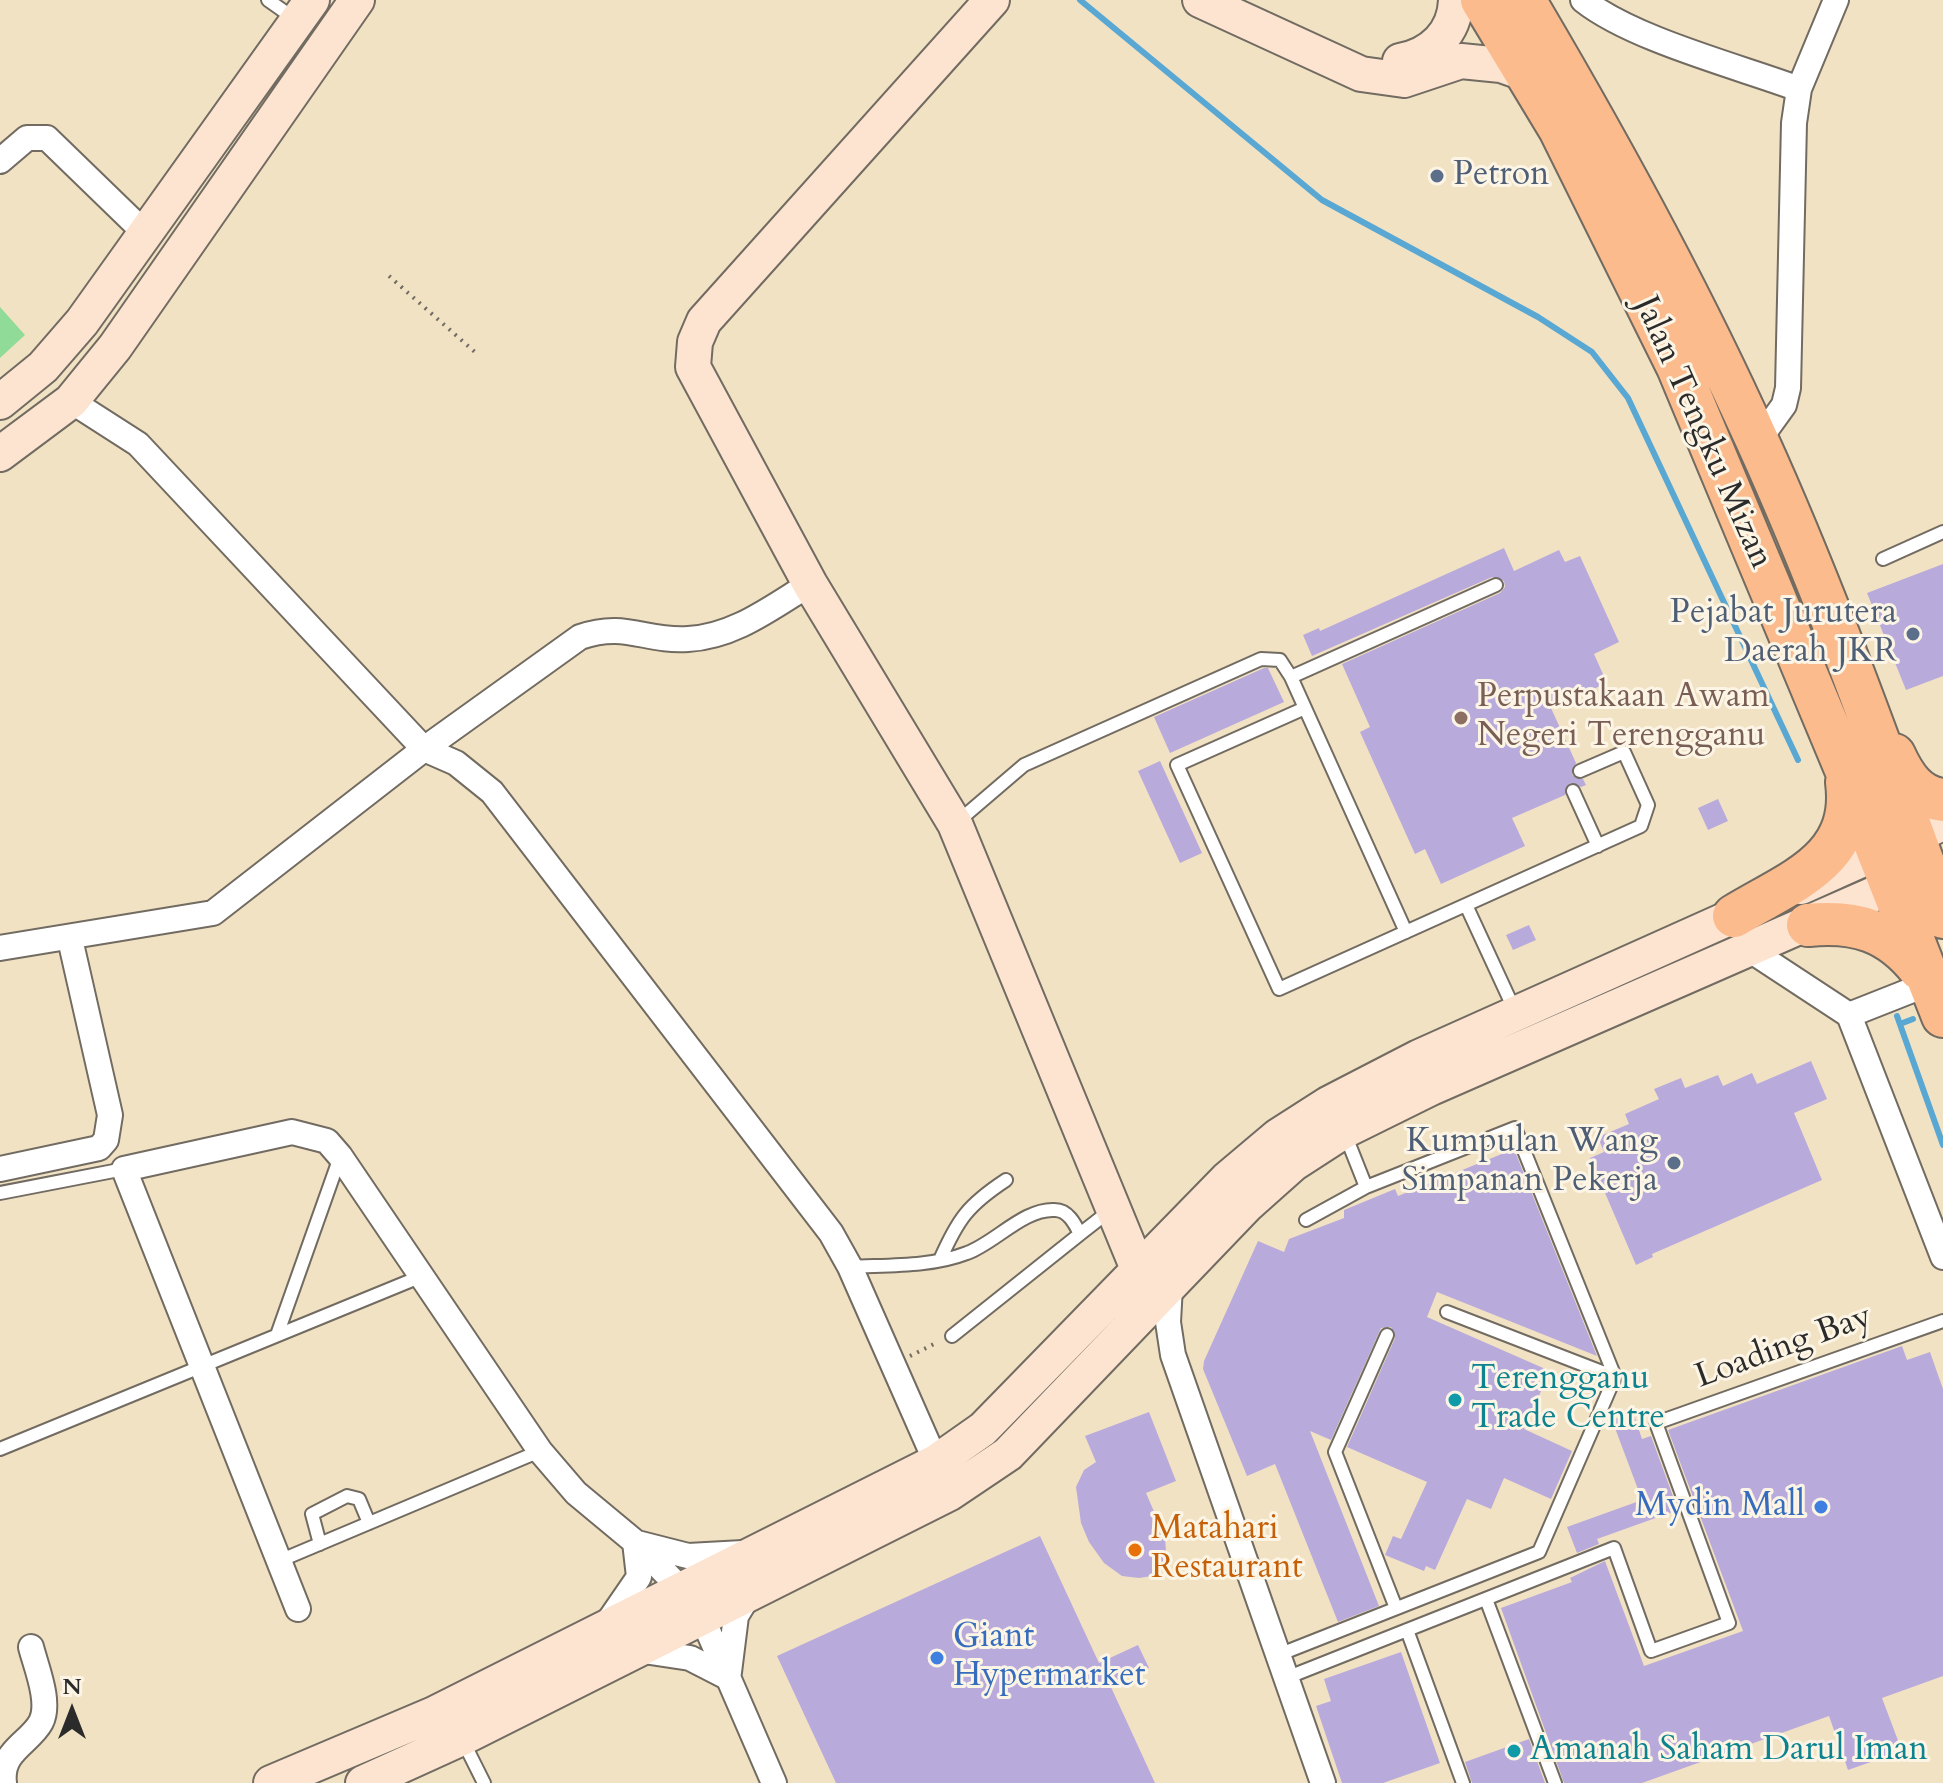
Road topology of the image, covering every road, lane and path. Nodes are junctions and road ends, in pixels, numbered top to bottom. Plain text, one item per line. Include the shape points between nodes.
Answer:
1 (268, 0) edge
2 (357, 0) edge
3 (992, 0) edge
4 (1200, 0) edge
5 (1242, 0) edge
6 (1456, 0) edge
7 (1482, 0) edge
8 (1524, 0) edge
9 (1583, 0) edge
10 (1836, 0) edge
11 (305, 10) edge
12 (1527, 74) junction
13 (1799, 89) junction
14 (0, 161) edge
15 (146, 234) junction
16 (389, 276) dead end
17 (476, 353) dead end
18 (71, 401) junction
19 (0, 402) edge
20 (1758, 441) junction
21 (0, 454) edge
22 (1943, 532) edge
23 (1883, 559) dead end
24 (810, 584) junction
25 (1496, 585) dead end
26 (1835, 627) junction
27 (1291, 677) junction
28 (1305, 708) junction
29 (424, 749) junction
30 (1845, 767) junction
31 (1580, 771) dead end
32 (1573, 791) dead end
33 (1943, 800) edge
34 (955, 824) junction
35 (1598, 846) junction
36 (1916, 856) edge
37 (1466, 905) junction
38 (1943, 917) edge
39 (1800, 929) junction
40 (1406, 932) junction
41 (1742, 933) junction
42 (70, 939) junction
43 (0, 948) edge
44 (1794, 979) junction
45 (1937, 1000) edge
46 (1516, 1014) junction
47 (1849, 1015) junction
48 (1344, 1131) junction
49 (340, 1156) junction
50 (0, 1169) edge
51 (124, 1169) junction
52 (1006, 1180) dead end
53 (1366, 1187) junction
54 (0, 1193) edge
55 (1113, 1208) junction
56 (1306, 1220) dead end
57 (1080, 1234) junction
58 (1943, 1257) edge
59 (940, 1260) junction
60 (850, 1267) junction
61 (1138, 1269) junction
62 (422, 1276) junction
63 (1170, 1286) junction
64 (1447, 1312) dead end
65 (1943, 1321) edge
66 (277, 1335) junction
67 (1387, 1335) dead end
68 (952, 1336) joint
69 (202, 1365) junction
70 (894, 1365) junction
71 (1615, 1377) junction
72 (0, 1449) edge
73 (540, 1451) junction
74 (936, 1462) junction
75 (369, 1523) junction
76 (635, 1542) junction
77 (320, 1544) junction
78 (764, 1549) junction
79 (279, 1561) junction
80 (750, 1593) junction
81 (1486, 1599) junction
82 (692, 1604) junction
83 (1396, 1608) junction
84 (298, 1609) dead end
85 (1407, 1630) junction
86 (602, 1631) junction
87 (31, 1647) dead end
88 (636, 1650) junction
89 (1282, 1666) junction
90 (729, 1678) junction
91 (462, 1738) junction
92 (4, 1783) edge
93 (271, 1783) edge
94 (363, 1783) edge
95 (484, 1783) edge
96 (774, 1783) edge
97 (1323, 1783) edge
98 (1463, 1783) edge
99 (1555, 1783) edge

1 - 11 lane
2 - 18 main road via 115,347
3 - 24 main road via 704,321 695,342 693,367
4 - 12 main road via 1361,74 1404,80 1461,61
5 - 6 main road via 1371,61 1390,63 1419,55 1443,39
7 - 12 highway, Jalan Tengku Mizan
8 - 20 highway, Jalan Tengku Mizan via 1591,112
9 - 13 street via 1631,28
10 - 13 street
11 - 15 main road
12 - 30 highway, Jalan Tengku Mizan via 1560,129 1678,367
13 - 20 street via 1788,388 1784,405
14 - 15 street via 27,138 47,138
15 - 19 main road via 43,367
16 - 17 path
18 - 21 main road
18 - 29 street via 138,444
20 - 26 highway, Jalan Tengku Mizan
22 - 23 lane
24 - 29 street via 716,636 686,640 603,629 580,637
24 - 34 main road
25 - 27 lane
26 - 33 highway via 1904,777 1919,792
26 - 36 highway, Jalan Tengku Mizan
27 - 28 lane
27 - 34 lane via 1280,660 1261,659 1024,765
28 - 40 lane
28 - 40 lane via 1177,765 1279,989
29 - 42 street via 213,913
29 - 60 street via 456,763 492,792 831,1233
30 - 36 highway, Jalan Tengku Mizan
30 - 41 highway via 1850,808 1835,848
31 - 35 lane via 1624,752 1648,805 1641,826
32 - 35 lane
34 - 55 main road
35 - 37 lane
36 - 38 highway, Jalan Tengku Mizan
36 - 39 main road
36 - 41 main road
36 - 45 highway, Jalan Tengku Mizan
37 - 40 lane
37 - 46 lane
39 - 41 main road
39 - 44 street
39 - 45 highway via 1854,924 1880,933 1903,948
41 - 44 street
41 - 46 main road
41 - 48 main road
42 - 43 street
42 - 50 street via 110,1115 106,1140 99,1148
44 - 47 street
45 - 47 street
46 - 61 main road via 1341,1097 1278,1136
47 - 58 street
48 - 53 lane
48 - 63 main road via 1293,1164
49 - 51 street via 327,1141 292,1132
49 - 62 street
49 - 66 lane
51 - 54 lane
51 - 69 street
52 - 59 lane via 962,1215
53 - 56 lane
53 - 71 lane via 1515,1128
55 - 57 lane
55 - 61 main road
57 - 59 lane via 1063,1211 1053,1209 968,1253
57 - 68 lane
59 - 60 lane
60 - 70 street
61 - 74 main road via 983,1429
62 - 66 lane
62 - 73 street
63 - 80 main road via 987,1470
63 - 89 street via 1173,1355
64 - 71 lane
65 - 81 lane, Loading Bay via 1656,1423 1729,1623 1651,1651 1614,1548
66 - 69 lane
67 - 83 lane via 1335,1452
68 - 70 path
69 - 72 lane
69 - 79 street
70 - 74 street
71 - 83 lane via 1539,1552
73 - 75 lane
73 - 76 street via 576,1493
74 - 78 main road
75 - 77 lane
75 - 77 lane via 359,1499 347,1496 312,1514
76 - 78 street via 688,1556
76 - 82 street
76 - 86 street via 639,1577
77 - 79 lane
78 - 82 main road
79 - 84 street
80 - 82 main road
80 - 90 street via 736,1616
81 - 85 lane
81 - 99 lane
82 - 86 main road
82 - 88 main road
82 - 90 street
83 - 89 lane
85 - 89 lane
85 - 98 lane
86 - 93 main road via 434,1714
87 - 92 street via 44,1703 41,1722 16,1744 5,1763
88 - 90 street via 690,1658
88 - 91 main road
89 - 97 street
90 - 96 street
91 - 94 main road
91 - 95 lane

